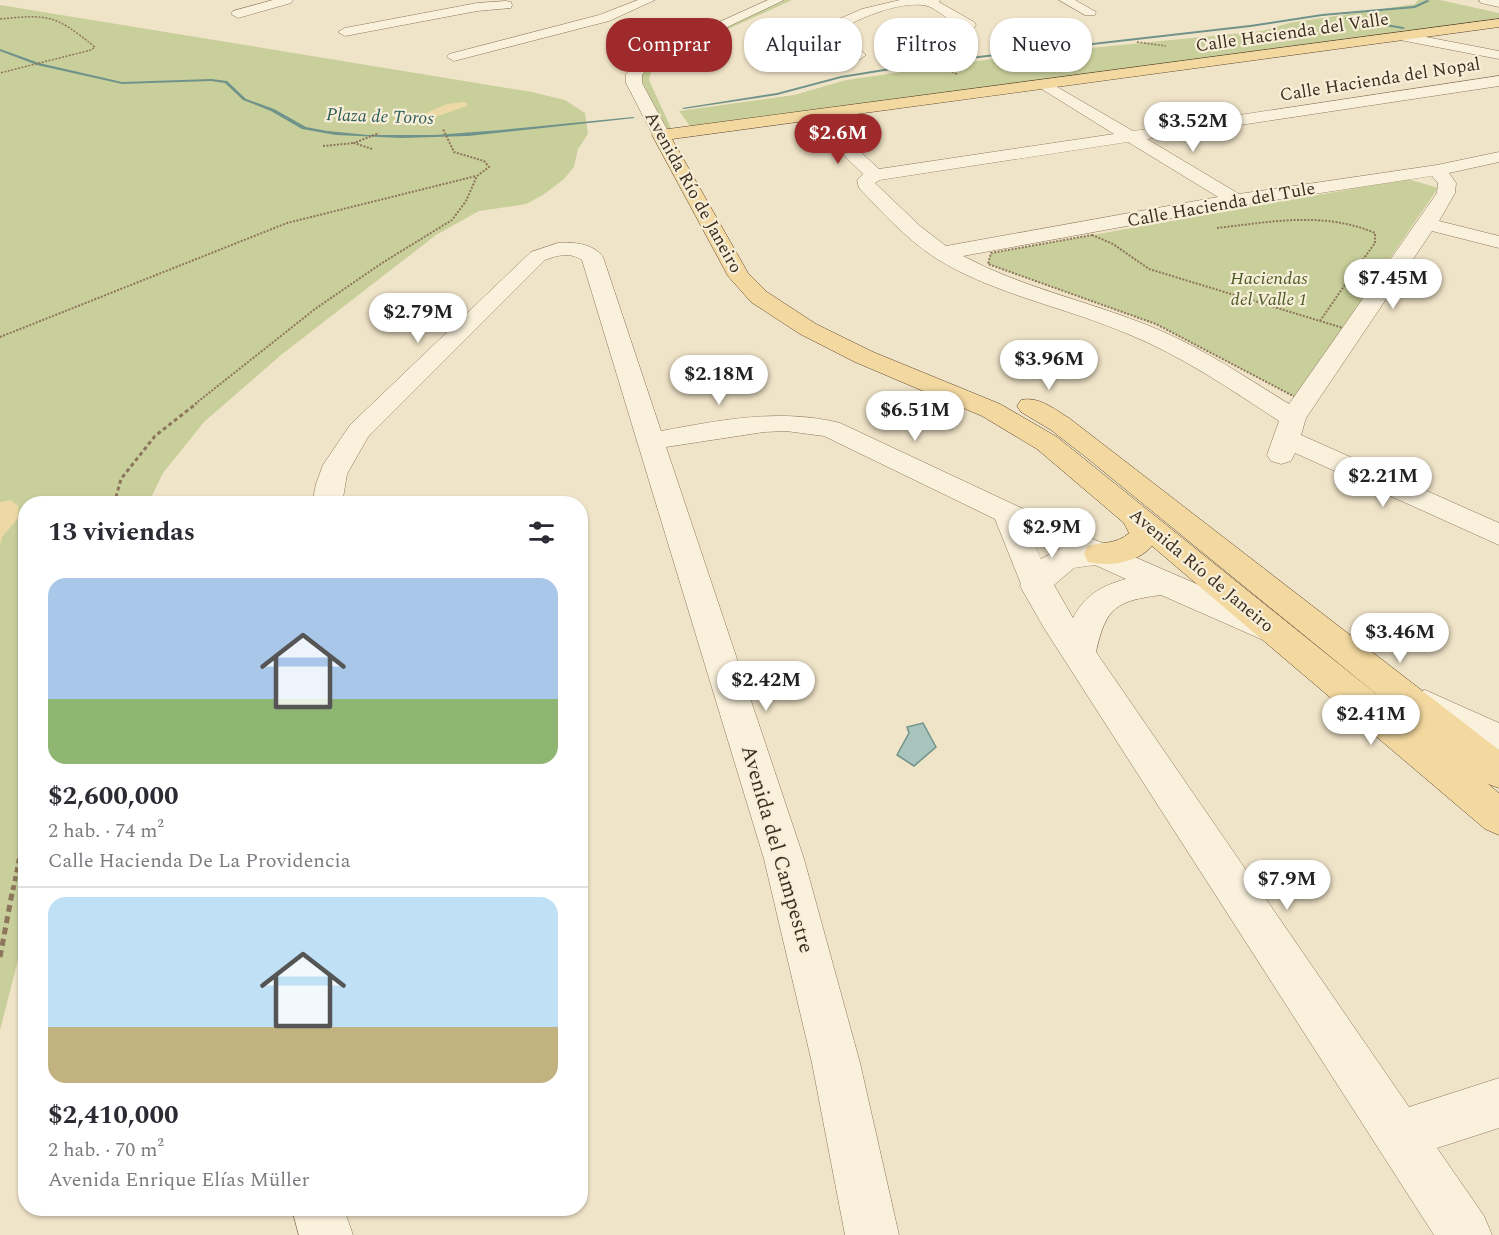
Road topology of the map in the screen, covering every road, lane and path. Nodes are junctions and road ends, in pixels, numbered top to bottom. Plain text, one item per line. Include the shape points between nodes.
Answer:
1 (287, 0) edge
2 (649, 0) edge
3 (778, 0) edge
4 (797, 0) edge
5 (934, 0) edge
6 (1065, 0) edge
7 (1487, 0) edge
8 (927, 1) edge
9 (488, 3) edge
10 (1499, 3) edge
11 (504, 7) edge
12 (1090, 12) dead end
13 (238, 14) dead end
14 (852, 18) edge
15 (957, 18) edge
16 (0, 19) edge
17 (1499, 23) edge
18 (828, 29) joint
19 (732, 30) edge
20 (345, 32) dead end
21 (536, 32) junction
22 (1424, 34) junction
23 (1405, 37) junction
24 (1499, 48) edge
25 (1499, 55) edge
26 (454, 57) dead end
27 (0, 73) edge
28 (1499, 81) edge
29 (1045, 85) junction
30 (669, 128) junction
31 (824, 128) dead end
32 (444, 129) dead end
33 (378, 133) dead end
34 (1131, 136) junction
35 (354, 143) junction
36 (323, 146) dead end
37 (372, 149) dead end
38 (1499, 157) edge
39 (1437, 170) junction
40 (875, 175) junction
41 (477, 176) junction
42 (1236, 200) junction
43 (1427, 224) junction
44 (1215, 228) dead end
45 (1124, 242) dead end
46 (1499, 242) edge
47 (1113, 244) junction
48 (944, 253) junction
49 (1351, 276) dead end
50 (0, 337) edge
51 (1287, 437) junction
52 (655, 449) junction
53 (116, 496) edge
54 (328, 496) edge
55 (1007, 513) junction
56 (1136, 515) junction
57 (1499, 535) edge
58 (1099, 554) junction
59 (1165, 583) junction
60 (1036, 585) junction
61 (1278, 634) junction
62 (1079, 652) junction
63 (1399, 693) junction
64 (1499, 740) edge
65 (1499, 772) edge
66 (1499, 817) edge
67 (18, 865) edge
68 (0, 957) edge
69 (1499, 1103) edge
70 (1398, 1134) junction
71 (320, 1216) edge
72 (326, 1235) edge
73 (872, 1235) edge
74 (1465, 1235) edge

1 - 13 street
2 - 21 street via 604,18
3 - 30 street, Avenida Río de Janeiro via 666,49 638,68 634,83
4 - 19 street
5 - 8 street
6 - 12 street
7 - 10 street
8 - 14 street via 873,8
8 - 15 street
9 - 11 street
9 - 20 street
11 - 21 street
16 - 27 path via 41,15 68,25 95,46
17 - 22 main road, Calle Hacienda del Valle
18 - 18 street via 859,55 782,66 768,61
21 - 26 street
22 - 23 main road, Calle Hacienda del Valle
22 - 24 street
23 - 25 street
23 - 29 main road, Calle Hacienda del Valle
28 - 34 street, Calle Hacienda del Nopal
29 - 30 main road, Calle Hacienda del Valle
29 - 34 street
30 - 56 main road, Avenida Río de Janeiro via 739,276 759,297 836,343 1015,423 1047,443
30 - 63 main road, Avenida Río de Janeiro via 758,263 803,306 903,354 1025,402 1060,424
31 - 40 street
32 - 41 path via 454,152 488,164
33 - 35 path
34 - 40 street, Calle Hacienda del Nopal
34 - 42 street
35 - 36 path
35 - 37 path
38 - 39 street, Calle Hacienda del Tule
39 - 42 street, Calle Hacienda del Tule
39 - 43 street via 1447,189
40 - 48 street via 866,184 919,237
41 - 50 path via 242,238
41 - 53 path via 452,220 315,309 155,436 121,479
42 - 48 street, Calle Hacienda del Tule
43 - 46 street
43 - 51 street
44 - 49 path via 1337,219 1359,224 1376,233 1375,243
45 - 47 path
47 - 47 path via 1092,235 991,253 988,264 1156,324 1295,397 1342,328 1149,269
48 - 51 street via 978,272 1136,328 1201,360
51 - 57 street
52 - 54 street, Avenida del Campestre via 592,257 574,249 558,249 538,256 359,431 333,471
52 - 55 street, Avenida Río de Janeiro via 749,438 788,424 805,423 831,429
52 - 73 street, Avenida del Campestre via 784,859 836,1063
55 - 58 street, Avenida Río de Janeiro
55 - 60 street
56 - 58 main road via 1144,534 1140,542 1125,550
56 - 61 main road, Avenida Río de Janeiro
58 - 59 street, Avenida Río de Janeiro
58 - 60 street via 1083,554 1058,562
59 - 61 street, Avenida Río de Janeiro
59 - 62 street, Avenida Río de Janeiro via 1127,588 1101,603 1087,622
60 - 62 street via 1057,624
61 - 63 street
61 - 66 main road
62 - 70 street
63 - 64 street
63 - 65 main road, Avenida Río de Janeiro
67 - 68 path
69 - 70 street
70 - 74 street
71 - 72 street

